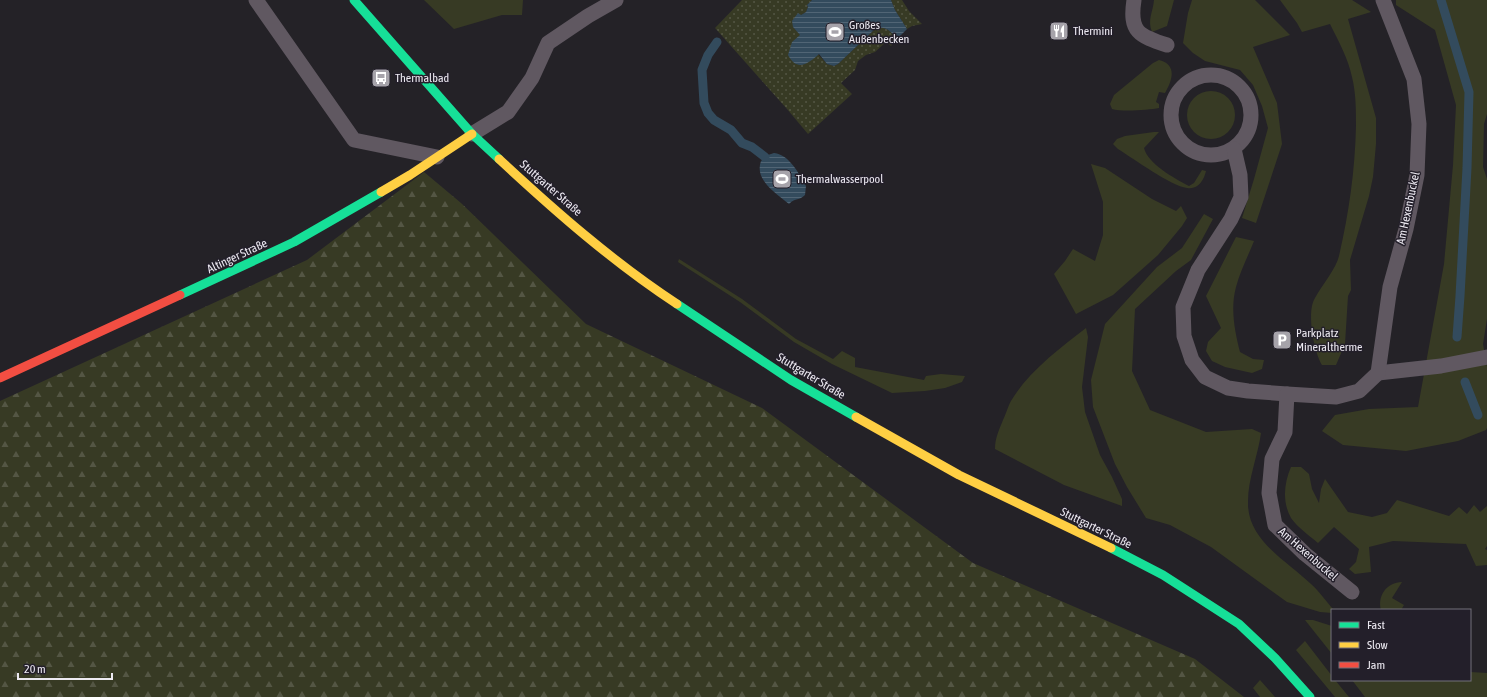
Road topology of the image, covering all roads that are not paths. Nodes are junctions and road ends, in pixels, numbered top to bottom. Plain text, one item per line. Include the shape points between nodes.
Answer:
1 (256, 0) edge
2 (354, 0) edge
3 (616, 0) edge
4 (1134, 0) edge
5 (1383, 0) edge
6 (1167, 45) dead end
7 (472, 134) junction
8 (1234, 149) junction
9 (437, 157) junction
10 (1487, 357) edge
11 (1378, 372) junction
12 (0, 378) edge
13 (1288, 394) junction
14 (1352, 592) dead end
15 (1310, 697) edge

1 - 9 lane via 354,140
2 - 7 main road, Stuttgarter Straße
3 - 7 lane via 548,43 532,78 508,112
4 - 6 lane via 1132,21 1138,31 1145,38
5 - 11 lane, Am Hexenbuckel via 1414,79 1419,124 1417,175 1390,287
7 - 9 main road, Altinger Straße
7 - 15 main road, Stuttgarter Straße via 546,202 642,281 791,380 959,475 1163,575 1199,597 1239,624 1275,658
8 - 8 lane via 1244,139 1250,126 1252,112 1241,87 1229,79 1216,75 1202,76 1189,82 1174,100 1172,124 1176,135 1189,148 1205,155 1217,155
8 - 13 lane via 1240,175 1241,197 1231,219 1198,270 1183,307 1184,336 1192,360 1205,377 1228,388
9 - 12 main road, Altinger Straße via 294,242
10 - 11 lane via 1441,366
11 - 13 lane via 1359,391 1336,397
13 - 14 lane, Am Hexenbuckel via 1285,432 1272,459 1268,493 1275,525 1305,554

